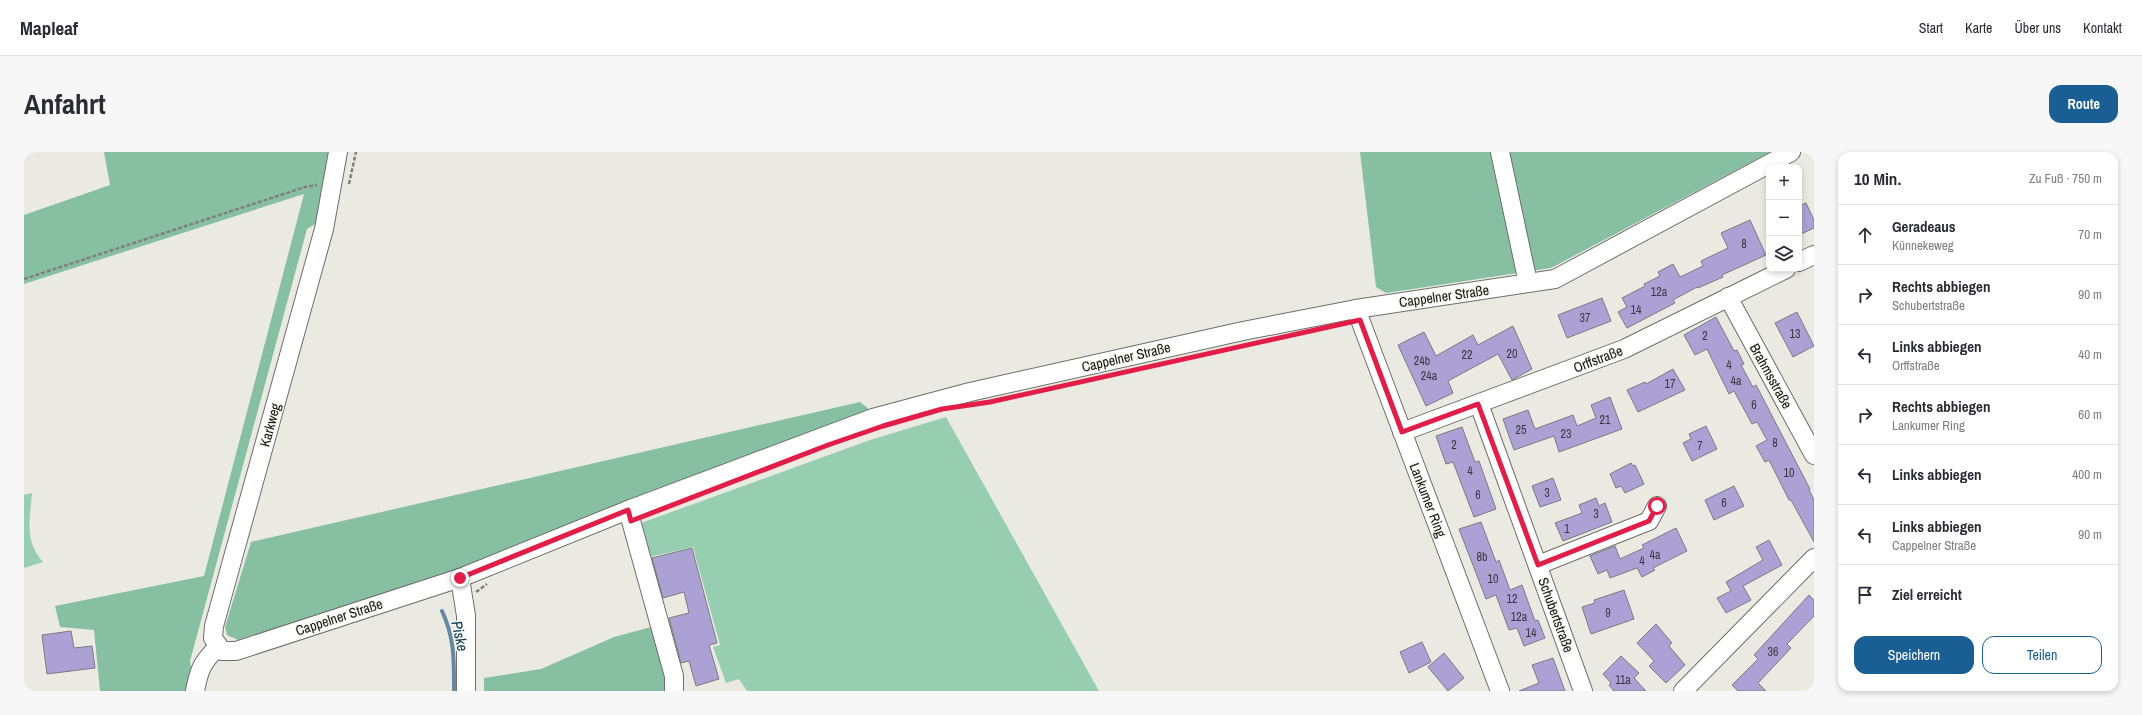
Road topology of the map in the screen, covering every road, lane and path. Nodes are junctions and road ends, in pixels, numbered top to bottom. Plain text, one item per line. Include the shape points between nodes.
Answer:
1 (338, 152) edge
2 (356, 152) edge
3 (1500, 152) edge
4 (1791, 152) edge
5 (341, 186) junction
6 (1814, 255) edge
7 (1802, 261) edge
8 (1780, 272) edge
9 (24, 279) edge
10 (1528, 283) junction
11 (1728, 298) junction
12 (1356, 308) junction
13 (1478, 404) junction
14 (1402, 432) junction
15 (1814, 455) edge
16 (1657, 506) dead end
17 (628, 510) junction
18 (1814, 558) edge
19 (1538, 565) junction
20 (460, 578) junction
21 (491, 581) dead end
22 (465, 599) junction
23 (218, 647) junction
24 (195, 691) edge
25 (466, 691) edge
26 (674, 691) edge
27 (1500, 691) edge
28 (1583, 691) edge
29 (1683, 691) edge

1 - 5 street, Karkweg
2 - 5 path
3 - 10 street
4 - 10 street, Cappelner Straße via 1556,279
5 - 9 path via 321,184 305,187
5 - 23 street, Karkweg via 324,229 214,626 213,638
6 - 7 street
8 - 11 street, Orffstraße
10 - 12 street, Cappelner Straße
11 - 13 street, Orffstraße via 1624,349
11 - 15 street, Brahmsstraße
12 - 14 street, Lankumer Ring
12 - 17 street, Cappelner Straße via 938,400 873,418
13 - 14 street, Orffstraße
13 - 19 street, Schubertstraße
14 - 27 street, Lankumer Ring
16 - 19 street via 1649,521
17 - 20 street, Cappelner Straße
17 - 26 street via 674,676
18 - 29 street
19 - 28 street, Schubertstraße
20 - 22 street
20 - 23 street, Cappelner Straße via 236,650 222,651
21 - 22 path
22 - 25 street
23 - 24 street via 205,659 198,673

